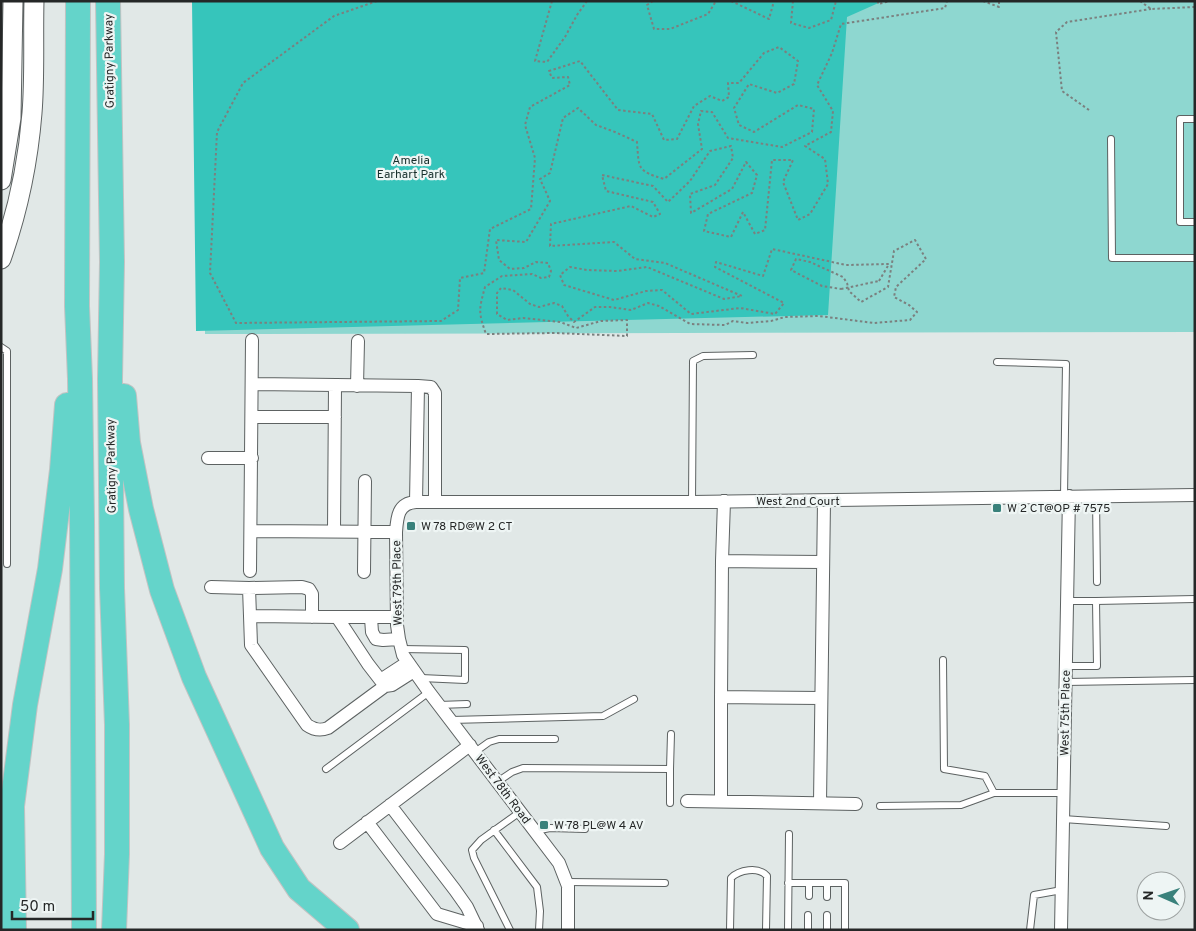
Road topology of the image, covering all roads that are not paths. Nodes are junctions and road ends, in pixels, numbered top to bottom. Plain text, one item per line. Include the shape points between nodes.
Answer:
1 (13, 1) edge
2 (34, 1) edge
3 (78, 1) edge
4 (108, 1) edge
5 (1195, 119) edge
6 (1111, 138) dead end
7 (1, 180) edge
8 (1195, 222) edge
9 (1195, 258) edge
10 (1, 259) edge
11 (112, 262) junction
12 (77, 306) junction
13 (252, 340) dead end
14 (358, 341) dead end
15 (1, 347) edge
16 (753, 355) dead end
17 (997, 362) dead end
18 (252, 384) junction
19 (335, 386) junction
20 (357, 386) junction
21 (418, 386) junction
22 (252, 417) junction
23 (334, 417) junction
24 (208, 458) dead end
25 (252, 458) junction
26 (416, 474) junction
27 (436, 474) junction
28 (365, 481) dead end
29 (1195, 495) edge
30 (1066, 496) junction
31 (1096, 496) junction
32 (724, 501) junction
33 (824, 501) junction
34 (416, 502) junction
35 (436, 502) junction
36 (692, 502) junction
37 (403, 506) joint
38 (251, 530) junction
39 (334, 530) junction
40 (364, 531) junction
41 (396, 532) junction
42 (722, 561) junction
43 (823, 562) junction
44 (7, 564) dead end
45 (250, 571) dead end
46 (364, 572) dead end
47 (1097, 582) dead end
48 (211, 587) dead end
49 (250, 588) junction
50 (1195, 599) edge
51 (1096, 601) junction
52 (1067, 602) junction
53 (250, 616) junction
54 (312, 617) junction
55 (337, 617) junction
56 (397, 617) junction
57 (371, 618) junction
58 (408, 660) junction
59 (943, 660) dead end
60 (1066, 666) junction
61 (1195, 680) edge
62 (1066, 682) junction
63 (385, 686) junction
64 (429, 692) junction
65 (721, 698) junction
66 (821, 698) junction
67 (634, 699) dead end
68 (467, 704) dead end
69 (439, 705) junction
70 (450, 720) junction
71 (671, 734) dead end
72 (554, 739) dead end
73 (472, 749) junction
74 (326, 769) dead end
75 (670, 769) junction
76 (498, 782) junction
77 (994, 793) junction
78 (1063, 793) junction
79 (687, 801) dead end
80 (721, 801) junction
81 (670, 803) dead end
82 (820, 803) junction
83 (856, 804) dead end
84 (390, 805) junction
85 (880, 806) dead end
86 (520, 812) junction
87 (1063, 819) junction
88 (367, 822) junction
89 (1166, 826) dead end
90 (585, 829) dead end
91 (494, 830) junction
92 (535, 831) junction
93 (790, 834) dead end
94 (340, 843) dead end
95 (117, 854) junction
96 (567, 882) junction
97 (665, 883) dead end
98 (788, 883) junction
99 (809, 883) junction
100 (827, 883) junction
101 (1062, 890) junction
102 (809, 896) dead end
103 (827, 897) dead end
104 (13, 905) junction
105 (808, 915) dead end
106 (827, 915) dead end
107 (478, 928) edge
108 (7, 930) edge
109 (14, 930) edge
110 (84, 930) edge
111 (114, 930) edge
112 (124, 930) edge
113 (347, 930) edge
114 (510, 930) edge
115 (538, 930) edge
116 (568, 930) edge
117 (730, 930) edge
118 (766, 930) edge
119 (788, 930) edge
120 (808, 930) edge
121 (827, 930) edge
122 (845, 930) edge
123 (1030, 930) edge
124 (1061, 930) edge

1 - 7 main road via 11,118
2 - 10 main road via 28,150 11,232
3 - 12 highway
4 - 11 highway, Gratigny Parkway
5 - 8 lane via 1180,119 1180,222
6 - 9 lane via 1112,258
11 - 95 highway, Gratigny Parkway via 110,389
11 - 113 highway via 121,326 128,443 162,590 194,677 272,848 299,888
12 - 104 highway via 50,569 25,705 12,806
12 - 110 highway via 82,520
13 - 18 street
14 - 20 street
15 - 44 lane via 7,351
16 - 36 lane via 703,356 693,361
17 - 30 lane via 1066,364
18 - 19 street
18 - 22 street
19 - 20 street
19 - 23 street
20 - 21 street
21 - 26 street
21 - 27 street via 431,388 435,393
22 - 23 street
22 - 25 street
23 - 39 street
24 - 25 street
25 - 38 street
26 - 27 street
26 - 34 street
27 - 35 street
28 - 40 street
29 - 31 street, West 2nd Court
30 - 31 street, West 2nd Court
30 - 33 street, West 2nd Court
30 - 52 street, West 75th Place
31 - 47 lane
32 - 33 street, West 2nd Court
32 - 36 street, West 2nd Court
32 - 42 street
33 - 43 street
34 - 35 street, West 2nd Court
34 - 37 street, West 2nd Court
35 - 36 street, West 2nd Court
37 - 41 street, West 79th Place
38 - 39 street
38 - 45 street
39 - 40 street
40 - 41 street
40 - 46 street
41 - 56 street, West 79th Place
42 - 43 street
42 - 65 street
43 - 66 street
48 - 49 street
49 - 53 street
49 - 54 street via 309,589
50 - 51 lane
51 - 52 lane
51 - 60 lane via 1097,666
52 - 60 street, West 75th Place
53 - 54 street
53 - 63 street via 251,645 310,727 328,728
54 - 55 street
55 - 57 street
55 - 63 street
56 - 57 street
56 - 58 street, West 79th Place
57 - 58 street via 376,639 383,640
58 - 58 lane via 466,650 465,680
58 - 63 street via 392,685
58 - 64 street, West 78th Road
59 - 77 lane via 944,769 984,776
60 - 62 street, West 75th Place
61 - 62 lane
62 - 78 street, West 75th Place
64 - 69 street, West 78th Road
64 - 74 lane
65 - 66 street
65 - 80 street
66 - 82 street
67 - 70 lane via 603,716
68 - 69 lane
69 - 70 street, West 78th Road
70 - 73 street, West 78th Road
71 - 75 lane
72 - 73 lane via 499,739
73 - 76 street, West 78th Road
73 - 84 street
75 - 76 lane via 523,768
75 - 81 lane
76 - 86 street, West 78th Road
77 - 78 lane
77 - 85 lane via 961,805
78 - 87 street, West 75th Place
79 - 80 street
80 - 82 street
82 - 83 street
84 - 88 street
84 - 107 street via 455,890
86 - 91 lane
86 - 92 street, West 78th Road
87 - 89 lane
87 - 101 street, West 75th Place
88 - 94 street
88 - 107 street via 436,914
90 - 92 lane
91 - 114 lane via 472,850
91 - 115 lane via 536,887 540,911
92 - 96 street, West 78th Road via 559,863
93 - 98 lane
95 - 111 highway, Gratigny Parkway
95 - 112 highway
96 - 97 lane
96 - 116 street, West 78th Road
98 - 99 lane
98 - 119 lane
99 - 100 lane
99 - 102 lane
100 - 103 lane
100 - 122 lane via 845,883
101 - 123 lane via 1034,895
101 - 124 street, West 75th Place
104 - 108 highway
104 - 109 highway
105 - 120 lane
106 - 121 lane
117 - 118 lane via 731,878 739,871 760,871 767,876

